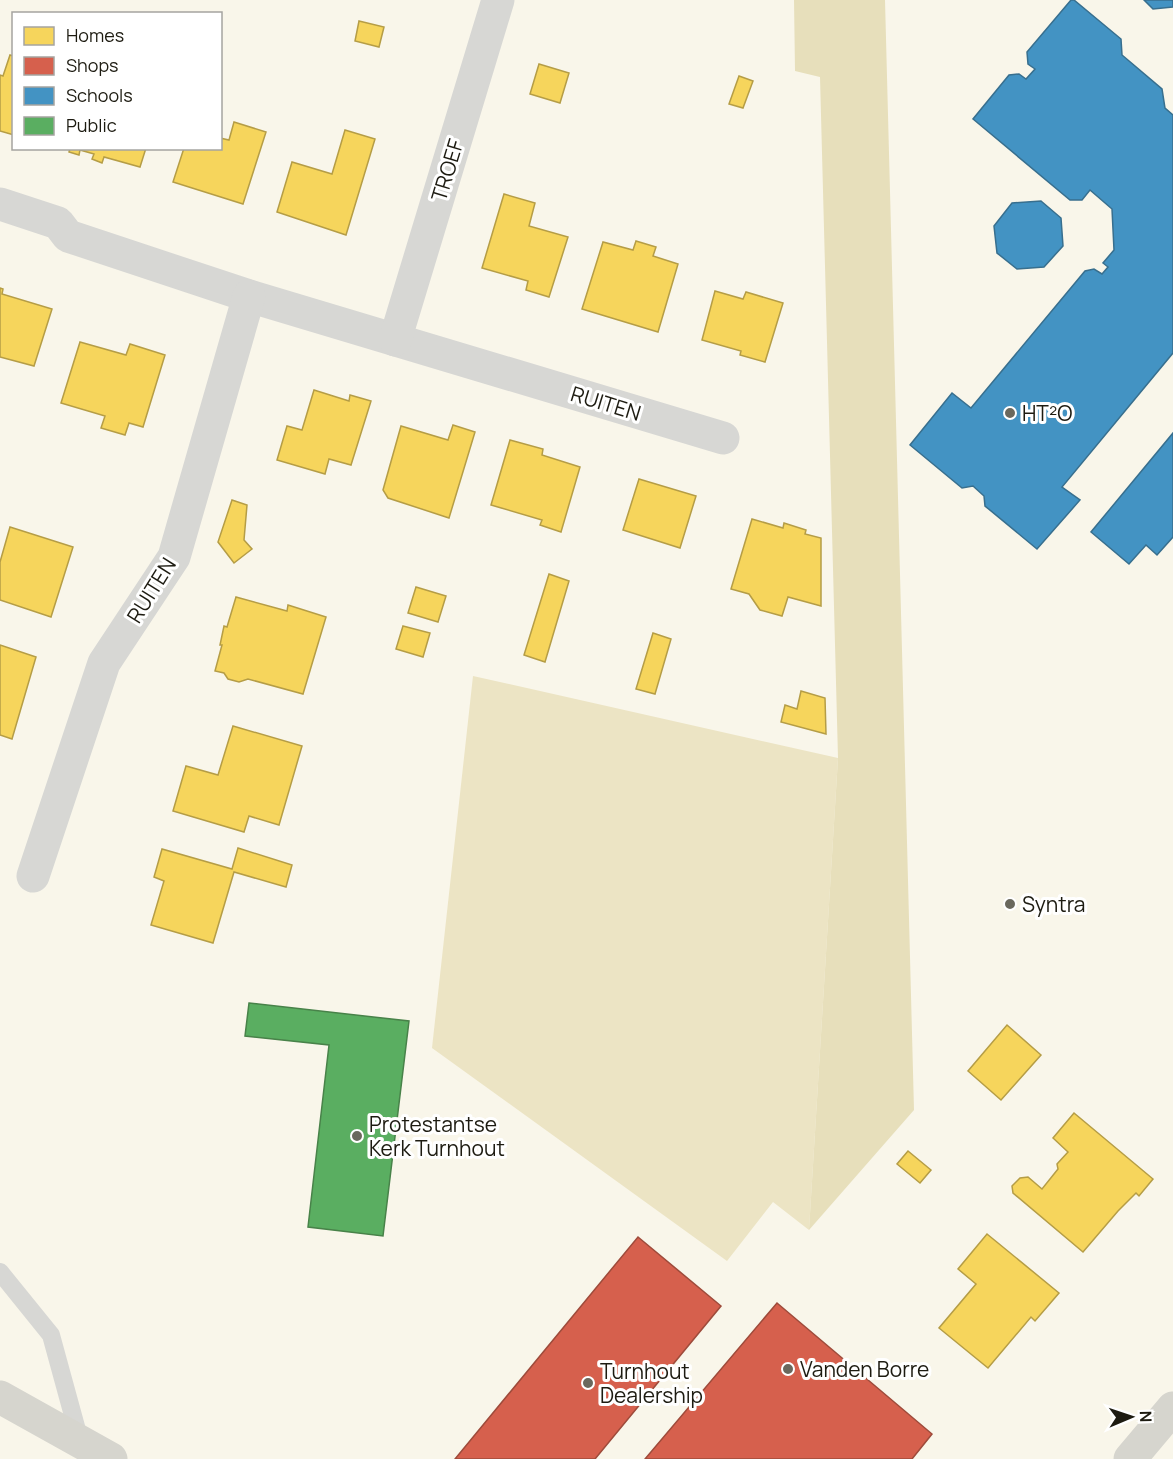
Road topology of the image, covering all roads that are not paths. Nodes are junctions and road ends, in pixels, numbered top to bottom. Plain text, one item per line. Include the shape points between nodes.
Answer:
1 (498, 0) edge
2 (0, 204) edge
3 (249, 296) junction
4 (395, 340) junction
5 (723, 438) dead end
6 (33, 876) dead end
7 (0, 1272) edge
8 (0, 1397) edge
9 (1173, 1408) edge
10 (80, 1442) junction
11 (111, 1459) edge
12 (1130, 1459) edge

1 - 4 street, TROEF
2 - 3 street, RUITEN via 58,223 68,236
3 - 4 street, RUITEN
3 - 6 street, RUITEN via 174,557 104,663
4 - 5 street, RUITEN
7 - 10 lane via 51,1335
8 - 10 main road
9 - 12 main road
10 - 11 main road

